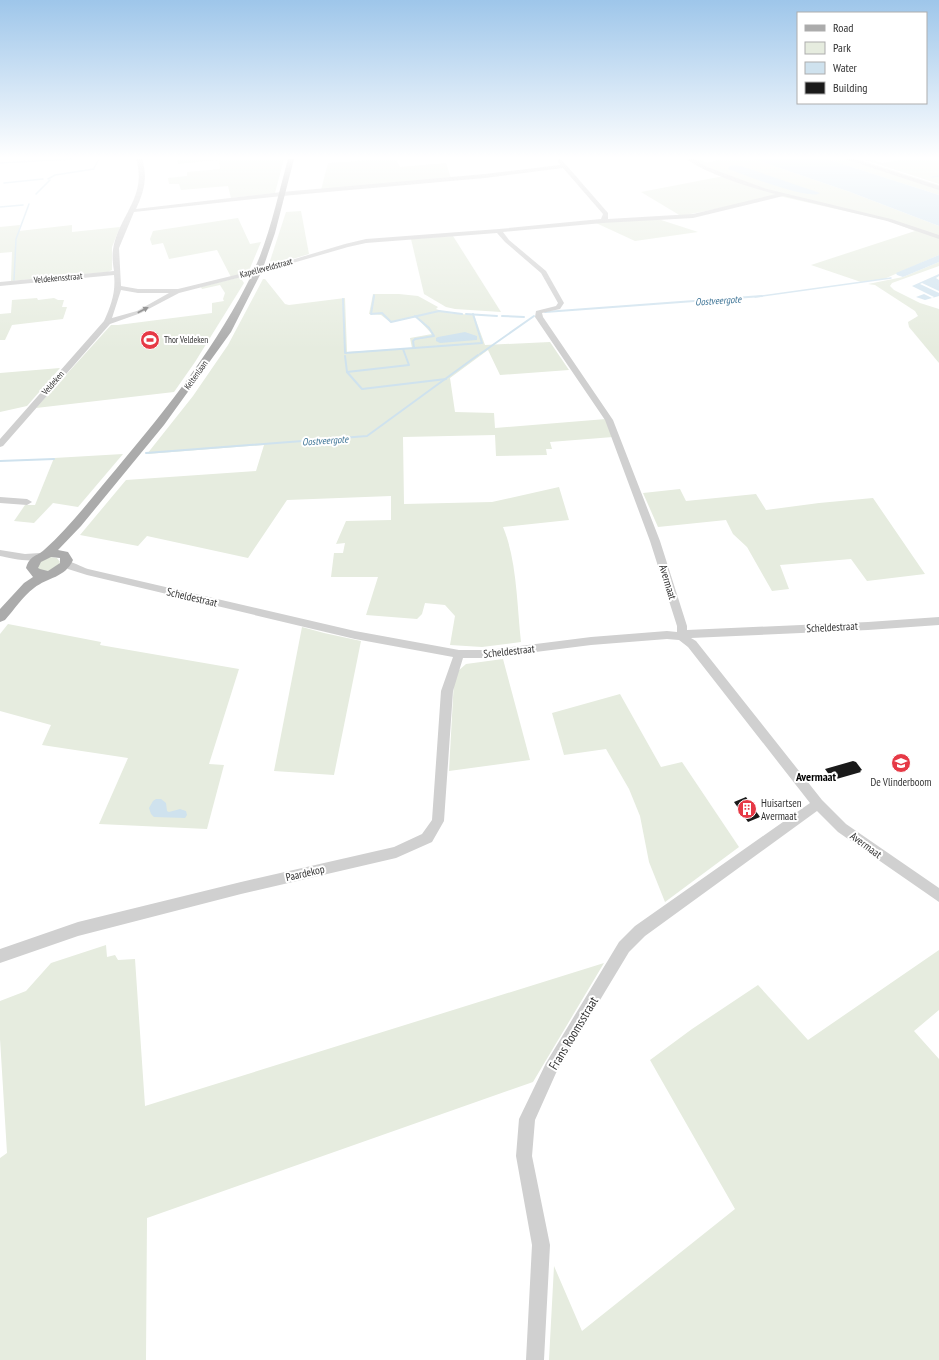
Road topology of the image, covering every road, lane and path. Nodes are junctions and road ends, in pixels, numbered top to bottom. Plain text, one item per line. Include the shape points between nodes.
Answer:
1 (126, 222) edge
2 (274, 222) edge
3 (588, 222) edge
4 (895, 222) edge
5 (499, 231) junction
6 (939, 237) edge
7 (270, 268) junction
8 (258, 271) junction
9 (117, 273) junction
10 (266, 277) dead end
11 (0, 284) edge
12 (118, 287) junction
13 (178, 291) junction
14 (107, 322) junction
15 (0, 444) edge
16 (0, 500) edge
17 (27, 502) dead end
18 (77, 523) junction
19 (0, 553) edge
20 (65, 559) junction
21 (38, 561) junction
22 (57, 572) junction
23 (87, 572) junction
24 (44, 575) junction
25 (15, 600) junction
26 (0, 618) edge
27 (939, 621) edge
28 (682, 636) junction
29 (459, 654) junction
30 (818, 804) junction
31 (939, 896) edge
32 (0, 956) edge
33 (535, 1360) edge

1 - 9 street, Veldeken via 116,247
2 - 8 main road, Keltenlaan
3 - 5 street, Kapelleveldstraat
4 - 6 street
5 - 7 street, Kapelleveldstraat via 366,241
5 - 28 street, Avermaat via 507,241 544,272 561,303 558,308 540,311 539,317 609,420 655,541 682,626
7 - 8 street, Kapelleveldstraat
7 - 10 street
8 - 13 street, Kapelleveldstraat
8 - 18 main road, Keltenlaan via 226,332 186,389
9 - 11 street, Veldekensstraat
9 - 12 street, Veldeken
12 - 13 street
12 - 14 street, Veldeken
14 -> 13 street via 139,312
14 - 15 street, Veldeken
16 - 17 street
18 - 20 main road, Keltenlaan via 66,542
18 - 21 main road, Keltenlaan
19 - 21 street
20 - 21 main road via 56,553
20 - 22 main road, Keltenlaan
20 - 23 street, Scheldestraat via 71,567
21 - 24 main road via 35,573
21 - 25 main road, Keltenlaan
22 - 23 street, Scheldestraat
22 - 24 main road, Keltenlaan
23 - 29 street, Scheldestraat via 354,635
24 - 25 main road, Keltenlaan via 28,586
25 - 26 main road, Keltenlaan
27 - 28 street, Scheldestraat
28 - 29 street, Scheldestraat via 591,641 489,654
28 - 30 street, Avermaat via 692,644
29 - 32 street, Paardekop via 447,691 438,821 427,838 396,852 78,929
30 - 31 street, Avermaat via 842,828
30 - 33 street, Frans Roomsstraat via 640,931 624,947 551,1068 527,1119 524,1156 541,1245

